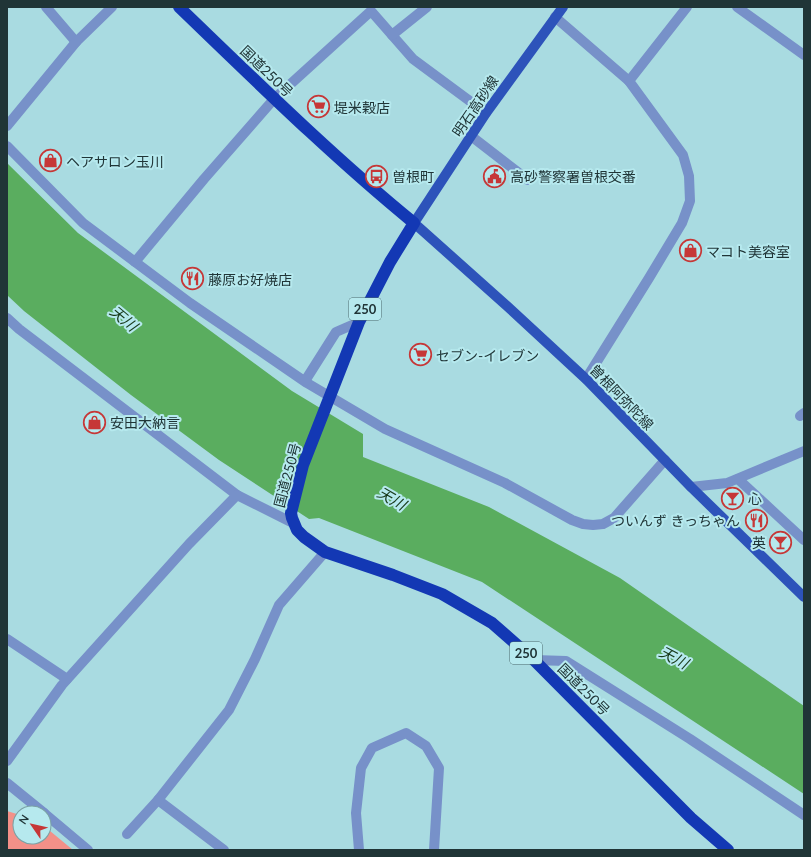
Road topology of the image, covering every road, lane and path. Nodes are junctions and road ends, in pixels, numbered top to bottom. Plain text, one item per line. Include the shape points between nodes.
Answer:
1 (46, 7) edge
2 (112, 7) edge
3 (179, 7) edge
4 (427, 7) edge
5 (563, 7) edge
6 (687, 7) edge
7 (737, 7) edge
8 (555, 16) junction
9 (392, 35) junction
10 (76, 42) junction
11 (804, 55) edge
12 (629, 81) junction
13 (274, 99) junction
14 (486, 113) junction
15 (7, 126) edge
16 (471, 136) junction
17 (7, 146) edge
18 (528, 180) dead end
19 (414, 223) junction
20 (135, 262) junction
21 (8, 322) edge
22 (359, 322) junction
23 (586, 379) junction
24 (305, 381) junction
25 (328, 398) junction
26 (804, 451) edge
27 (665, 460) junction
28 (738, 479) junction
29 (691, 487) junction
30 (237, 495) junction
31 (292, 518) junction
32 (804, 540) edge
33 (325, 552) junction
34 (804, 597) edge
35 (7, 638) edge
36 (534, 660) junction
37 (67, 679) junction
38 (7, 761) edge
39 (7, 783) edge
40 (158, 800) junction
41 (34, 805) edge
42 (804, 815) edge
43 (52, 820) edge
44 (127, 834) dead end
45 (88, 850) edge
46 (224, 850) edge
47 (359, 850) edge
48 (434, 850) edge
49 (728, 850) edge

1 - 10 street
2 - 10 street
3 - 13 highway, 国道250号
4 - 9 street
5 - 8 main road, 明石高砂線
6 - 12 street
7 - 11 street
8 - 12 street
8 - 14 main road, 明石高砂線
9 - 13 street via 371,11
9 - 14 street via 413,59
10 - 15 street
12 - 23 street via 683,155 690,176 690,201 678,230
13 - 19 highway, 国道250号 via 368,185
13 - 20 street
14 - 16 main road, 明石高砂線
16 - 18 street
16 - 19 main road, 明石高砂線
17 - 20 street via 83,223
19 - 22 highway, 国道250号 / 250 via 390,262
19 - 23 main road, 曽根阿弥陀線
20 - 24 street via 190,303
21 - 30 street
22 - 24 street via 336,332
22 - 25 highway, 国道250号 / 250
23 - 27 main road, 曽根阿弥陀線
24 - 25 street
25 - 27 street via 384,429 505,483 583,524 603,524 614,518
25 - 31 highway, 国道250号 / 250 via 303,465
26 - 28 street
27 - 29 main road, 曽根阿弥陀線
28 - 29 street via 727,483
28 - 32 street
29 - 34 main road, 曽根阿弥陀線
30 - 31 street
30 - 37 street via 189,544
31 - 33 highway, 国道250号 / 250 via 297,530
33 - 36 highway, 国道250号 / 250 via 442,594 492,623
33 - 40 street via 279,605 229,710
35 - 37 street
36 - 42 street via 566,661
36 - 49 highway, 国道250号 / 250 via 691,818
37 - 38 street
39 - 41 street
40 - 44 street
40 - 46 street
43 - 45 street
47 - 48 street via 356,813 361,768 372,748 406,733 426,746 439,768

